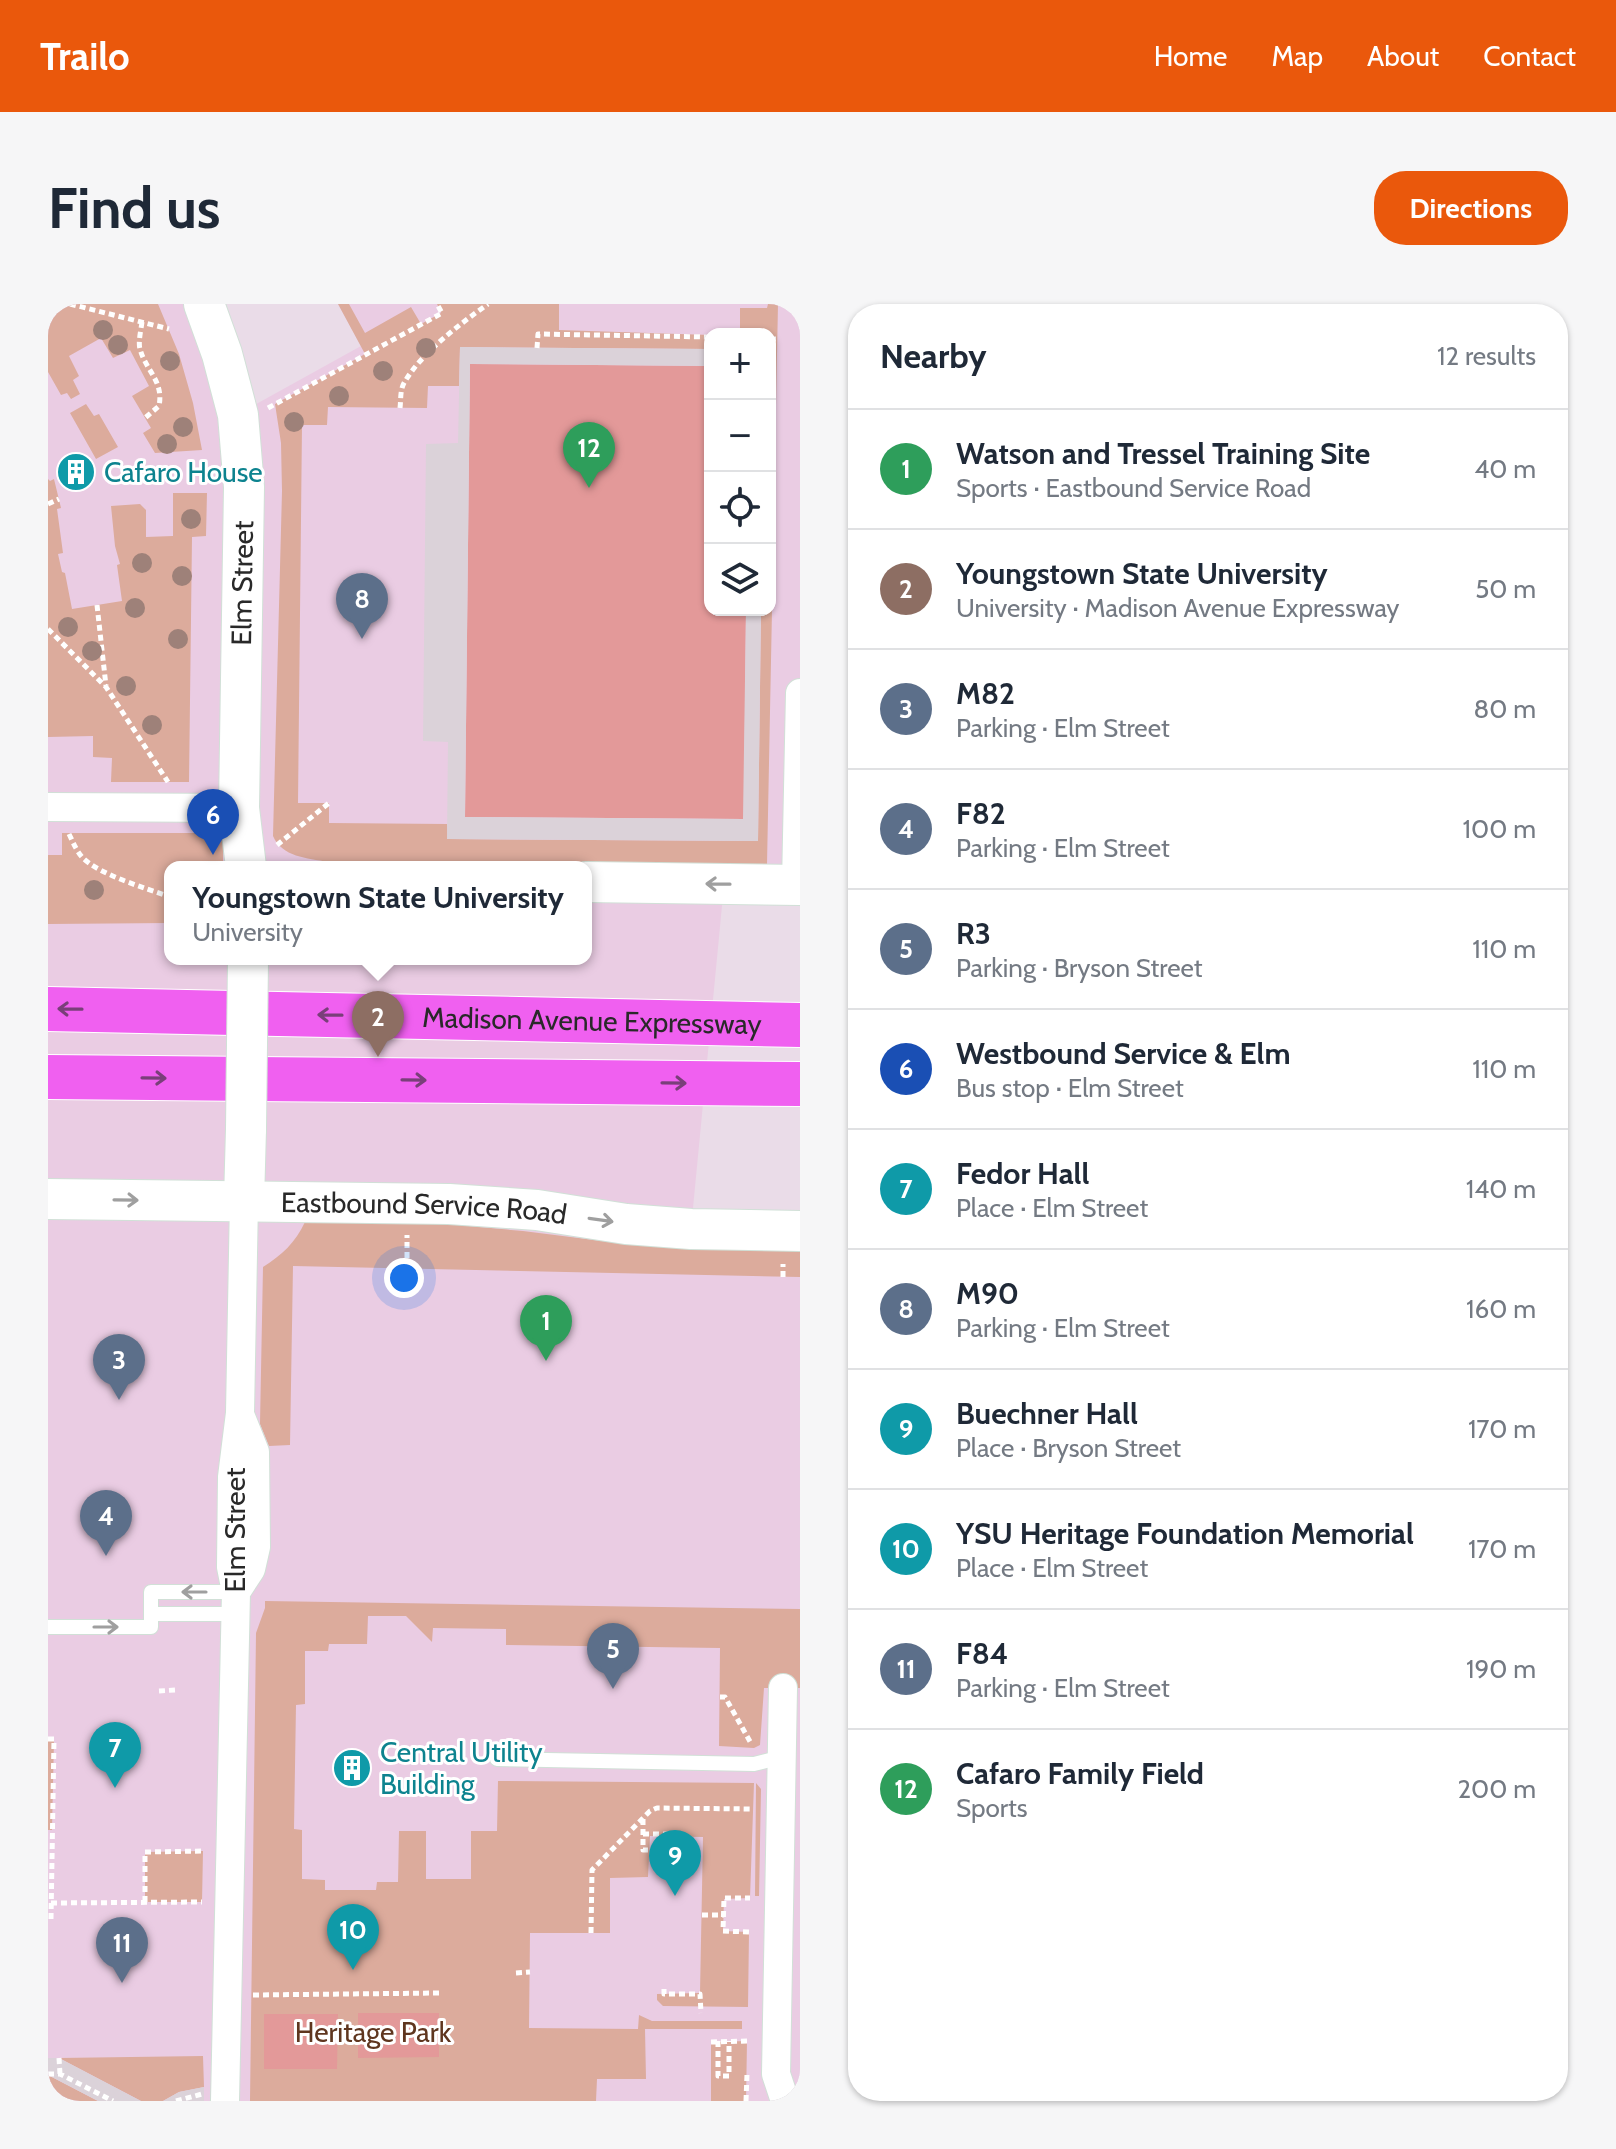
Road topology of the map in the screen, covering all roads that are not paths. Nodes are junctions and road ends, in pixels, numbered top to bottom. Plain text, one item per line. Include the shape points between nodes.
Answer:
1 (204, 304) edge
2 (800, 693) edge
3 (48, 807) edge
4 (239, 808) junction
5 (261, 856) edge
6 (592, 882) edge
7 (798, 885) edge
8 (248, 965) edge
9 (48, 1009) edge
10 (800, 1025) edge
11 (48, 1077) edge
12 (800, 1084) edge
13 (48, 1199) edge
14 (244, 1201) junction
15 (800, 1231) edge
16 (236, 1603) junction
17 (151, 1614) junction
18 (48, 1627) edge
19 (783, 1688) dead end
20 (782, 1757) junction
21 (497, 1759) dead end
22 (215, 2097) edge
23 (785, 2101) edge

1 - 4 street, Elm Street via 239,424 244,487
2 - 7 street
3 - 4 street
4 - 5 street, Elm Street
7 -> 6 street
8 - 14 street, bridge
10 -> 9 highway, Madison Avenue Expressway
11 -> 12 highway
13 -> 14 street, Eastbound Service Road
14 -> 15 street, Eastbound Service Road via 449,1204 626,1224
14 - 16 street via 240,1413 255,1452 256,1547
16 - 17 lane
16 -> 17 lane via 151,1592
16 - 22 street, Elm Street
18 -> 17 lane via 151,1627
19 - 20 street
20 - 21 lane via 754,1764
20 - 23 street via 776,2074

